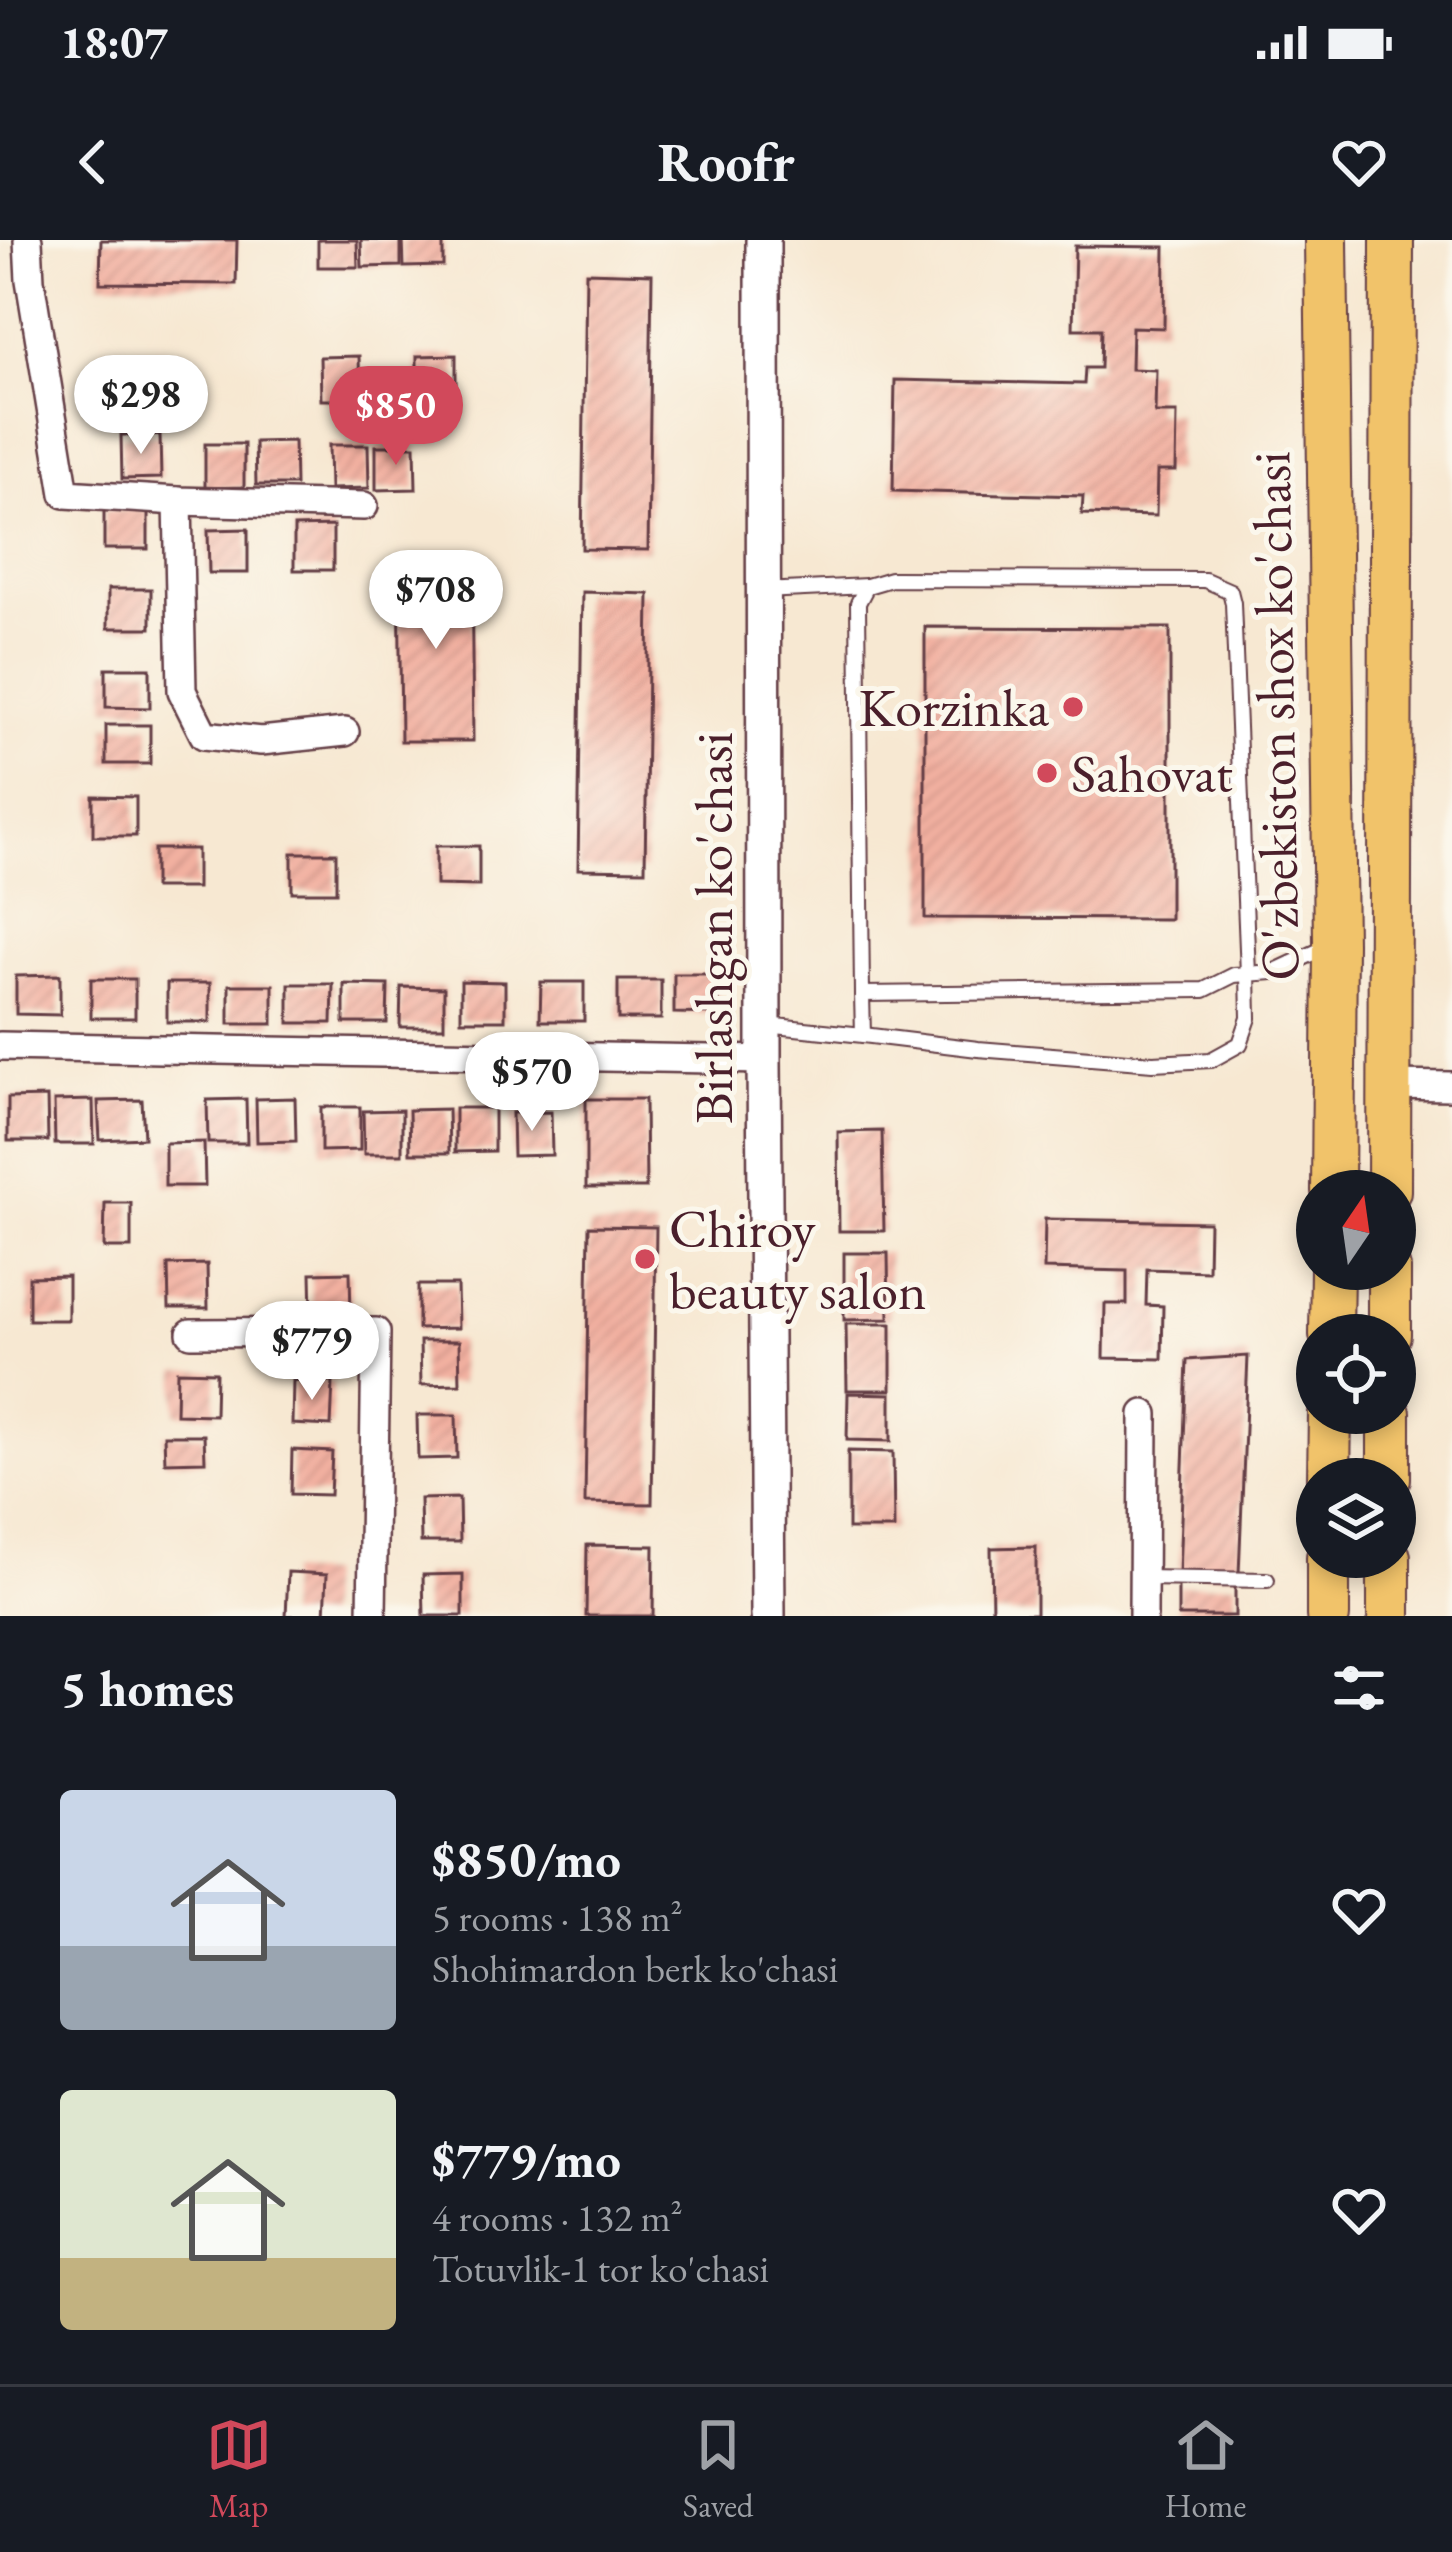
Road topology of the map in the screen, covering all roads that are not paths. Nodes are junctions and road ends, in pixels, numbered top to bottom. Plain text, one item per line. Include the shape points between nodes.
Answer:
1 (28, 240) edge
2 (763, 240) edge
3 (1326, 240) edge
4 (1392, 240) edge
5 (178, 501) junction
6 (364, 506) dead end
7 (867, 586) junction
8 (763, 591) junction
9 (345, 732) dead end
10 (1335, 943) junction
11 (1248, 974) junction
12 (862, 994) junction
13 (765, 1025) junction
14 (863, 1035) junction
15 (0, 1046) edge
16 (764, 1060) junction
17 (1389, 1085) junction
18 (1452, 1086) edge
19 (1333, 1170) edge
20 (1389, 1170) edge
21 (190, 1334) dead end
22 (1144, 1414) dead end
23 (1143, 1578) junction
24 (1328, 1578) edge
25 (1389, 1578) edge
26 (1267, 1580) dead end
27 (372, 1616) edge
28 (768, 1616) edge
29 (1143, 1616) edge
30 (1328, 1616) edge
31 (1389, 1616) edge

1 - 5 street via 65,494
2 - 8 street, Birlashgan ko'chasi
3 - 10 main road, O'zbekiston shox ko'chasi
4 - 17 main road, O'zbekiston shox ko'chasi
5 - 6 street
5 - 9 street via 182,691 204,735 261,741
7 - 8 lane
7 - 11 lane via 891,579 1205,580 1230,591
7 - 12 lane via 858,603
8 - 13 street, Birlashgan ko'chasi
10 - 11 lane via 1273,972
10 - 19 main road, O'zbekiston shox ko'chasi
11 - 12 lane via 1204,990
11 - 14 lane via 1250,1018 1240,1044 1211,1060 1153,1063
12 - 14 lane
13 - 14 lane
13 - 16 street, Birlashgan ko'chasi
15 - 16 street
16 - 28 street, Birlashgan ko'chasi
17 - 18 street
17 - 20 main road, O'zbekiston shox ko'chasi
21 - 27 street via 376,1332
22 - 23 street
23 - 26 lane
23 - 29 street
24 - 30 main road
25 - 31 main road

